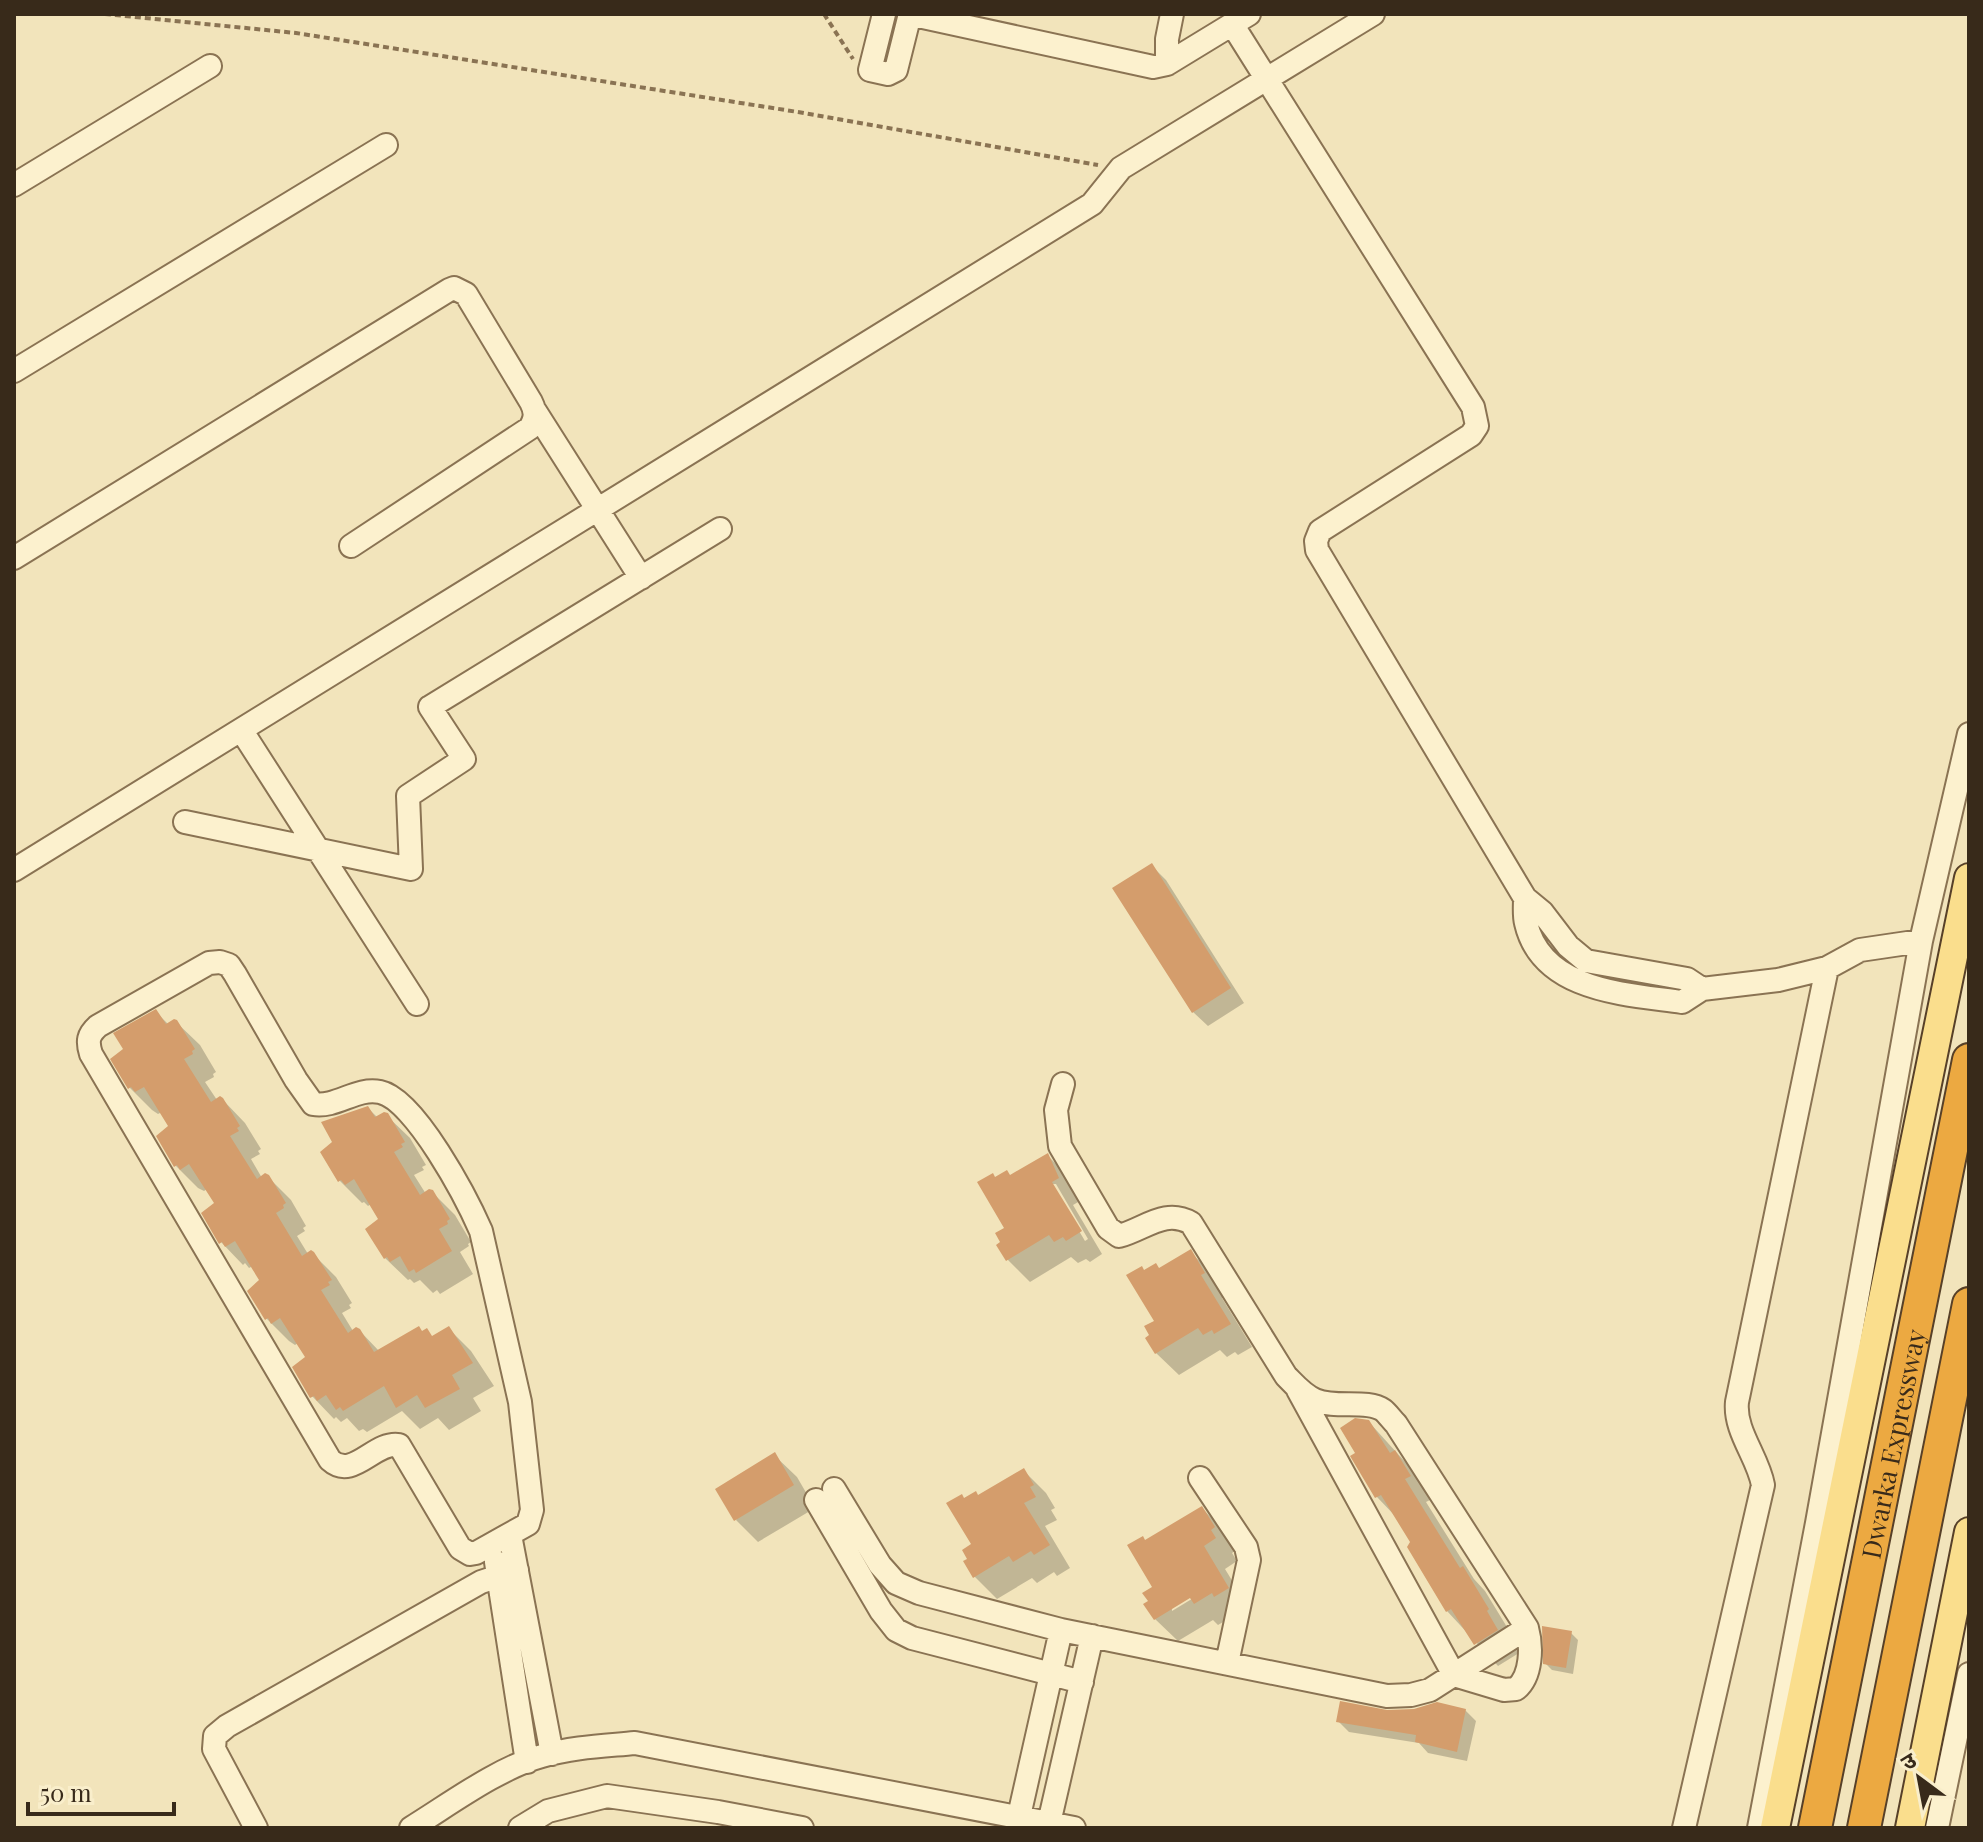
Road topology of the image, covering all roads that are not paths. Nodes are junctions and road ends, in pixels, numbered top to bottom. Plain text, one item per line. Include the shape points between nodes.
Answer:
1 (884, 14) edge
2 (909, 14) edge
3 (1172, 14) edge
4 (1373, 14) edge
5 (1241, 19) edge
6 (1167, 64) junction
7 (210, 66) dead end
8 (1267, 79) junction
9 (386, 145) dead end
10 (14, 185) edge
11 (14, 371) edge
12 (535, 411) junction
13 (598, 509) junction
14 (720, 529) dead end
15 (351, 546) dead end
16 (14, 558) edge
17 (641, 578) junction
18 (1969, 734) edge
19 (247, 739) dead end
20 (185, 822) dead end
21 (318, 850) junction
22 (14, 870) edge
23 (1969, 878) edge
24 (1921, 941) junction
25 (1827, 968) junction
26 (417, 1004) dead end
27 (1969, 1060) edge
28 (1063, 1084) dead end
29 (1969, 1304) edge
30 (1296, 1386) junction
31 (1200, 1478) dead end
32 (1969, 1532) edge
33 (502, 1540) junction
34 (508, 1573) junction
35 (1527, 1628) junction
36 (1061, 1630) junction
37 (1092, 1636) junction
38 (1227, 1663) junction
39 (1052, 1673) junction
40 (1969, 1674) edge
41 (1454, 1675) junction
42 (1082, 1682) junction
43 (552, 1754) junction
44 (527, 1762) junction
45 (1019, 1816) junction
46 (1049, 1823) junction
47 (256, 1828) edge
48 (411, 1828) edge
49 (520, 1828) edge
50 (802, 1828) edge
51 (1074, 1828) edge
52 (1684, 1828) edge
53 (1759, 1828) edge
54 (1775, 1828) edge
55 (1815, 1828) edge
56 (1864, 1828) edge
57 (1910, 1828) edge
58 (1937, 1828) edge

1 - 2 street via 870,70 888,74 896,70
2 - 6 street via 1153,67
3 - 6 street
4 - 8 street
5 - 6 street
5 - 8 street
7 - 10 street
8 - 13 street via 1121,168 1092,204
8 - 25 street via 1476,416 1471,435 1320,531 1316,541 1525,898 1586,961 1687,979 1702,989
9 - 11 street
12 - 13 street
12 - 15 street via 530,428
12 - 16 street via 466,294 454,288
13 - 17 street
13 - 22 street
14 - 17 street
17 - 21 street via 430,707 464,759 408,796 411,869
18 - 24 street
19 - 21 street
20 - 21 street
21 - 26 street
23 - 54 main road
24 - 25 street via 1860,950
24 - 53 street
25 - 52 street via 1737,1402 1739,1423 1763,1485
27 - 55 highway, Dwarka Expressway
28 - 30 street via 1056,1110 1060,1146 1108,1228 1119,1236 1170,1216 1191,1223
29 - 56 highway, Dwarka Expressway
30 - 35 street via 1316,1400 1342,1407 1382,1409
30 - 41 street
31 - 38 street via 1246,1547 1249,1560
32 - 57 main road
33 - 33 street via 470,1554 460,1548 399,1445 388,1445 346,1468 330,1460 91,1054 88,1043 98,1026 209,963 220,962 235,974 313,1104 383,1092 418,1120 481,1231 520,1402 532,1515 528,1524
33 - 34 street
34 - 43 street
34 - 44 street
34 - 47 street via 481,1582 215,1736 214,1749
35 - 41 street
35 - 41 street via 1526,1676 1516,1689
36 - 37 street
36 - 39 street
36 - 39 street via 896,1583 825,1494 881,1611 896,1630
37 - 38 street
37 - 42 street
38 - 41 street via 1387,1696 1430,1690
39 - 42 street
39 - 45 street
40 - 58 street
42 - 46 street
43 - 44 street
43 - 45 street via 635,1743
44 - 48 street
45 - 46 street
46 - 51 street
49 - 50 street via 548,1811 607,1796

